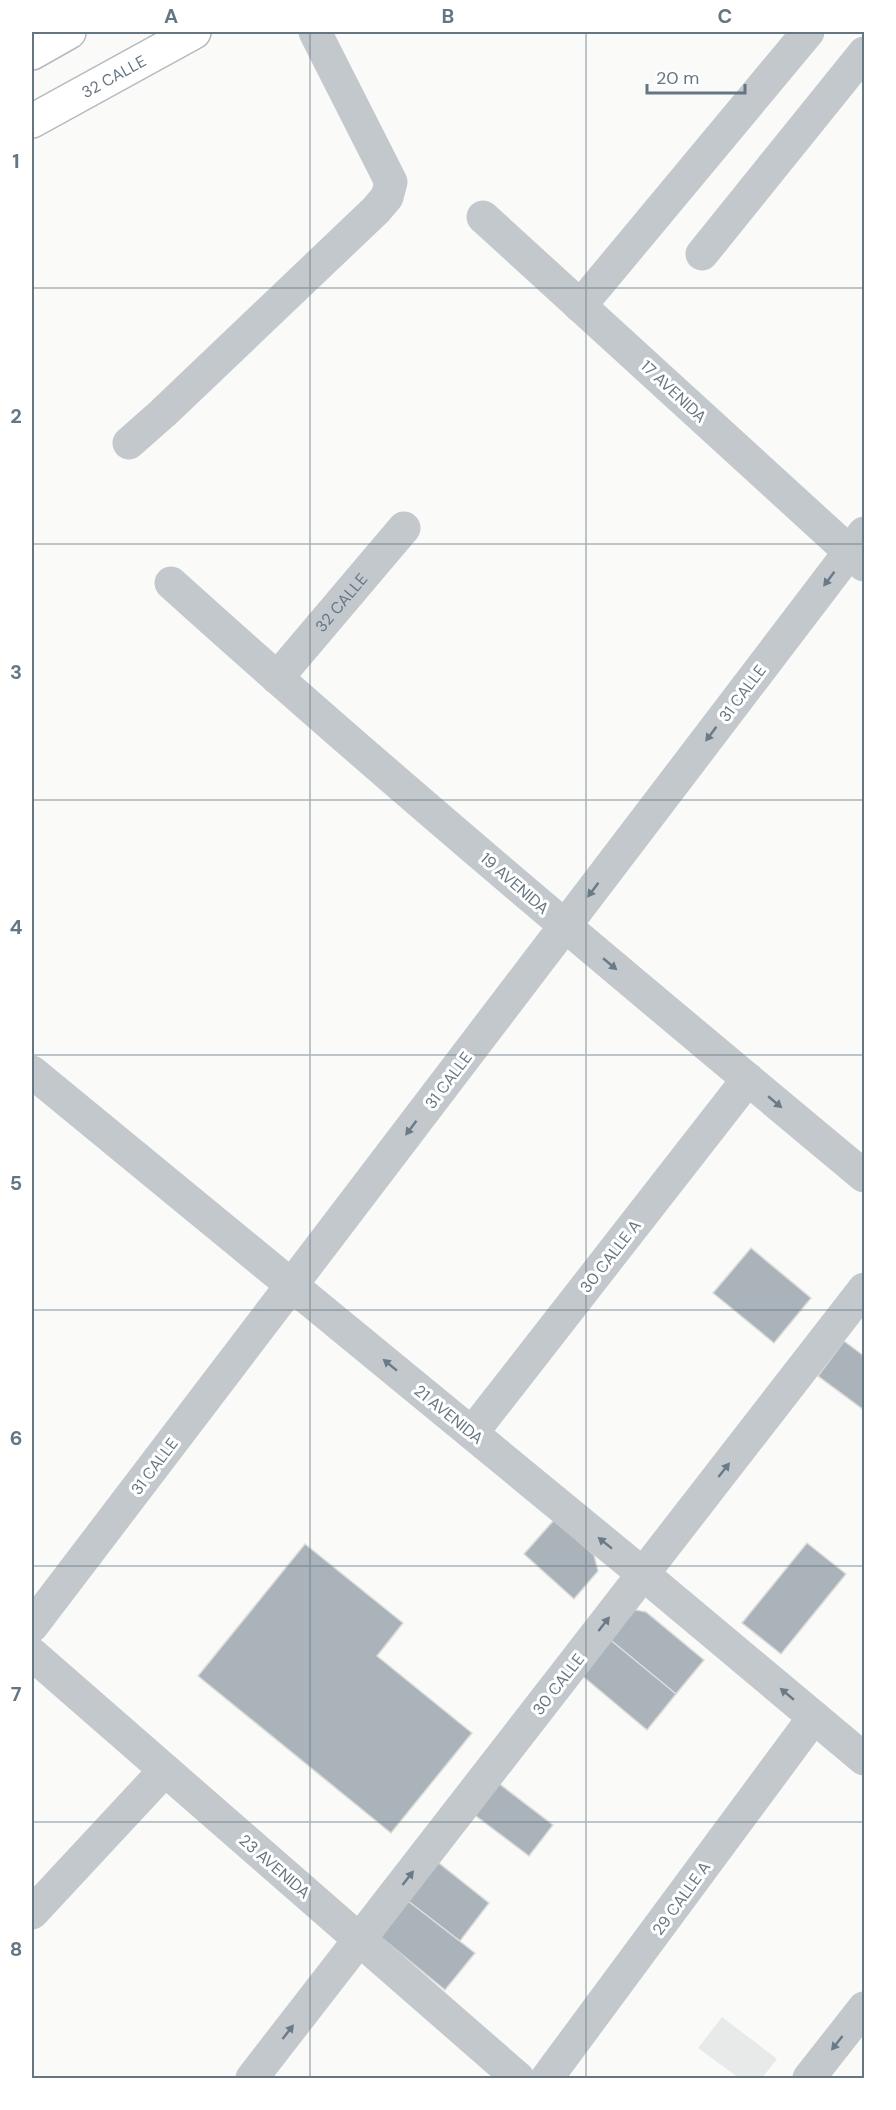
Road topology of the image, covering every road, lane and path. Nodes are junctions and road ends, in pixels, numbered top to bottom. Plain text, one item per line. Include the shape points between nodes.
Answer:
1 (69, 32) edge
2 (194, 32) edge
3 (315, 32) edge
4 (808, 32) edge
5 (32, 53) edge
6 (864, 53) edge
7 (32, 121) edge
8 (483, 217) dead end
9 (702, 254) dead end
10 (580, 306) junction
11 (129, 442) dead end
12 (404, 528) dead end
13 (859, 550) edge
14 (171, 583) dead end
15 (277, 678) junction
16 (565, 926) junction
17 (32, 1072) edge
18 (748, 1079) junction
19 (864, 1176) edge
20 (292, 1285) junction
21 (864, 1289) edge
22 (472, 1433) junction
23 (643, 1574) junction
24 (32, 1626) edge
25 (32, 1654) edge
26 (814, 1717) junction
27 (864, 1759) edge
28 (165, 1770) junction
29 (32, 1913) edge
30 (360, 1940) junction
31 (864, 2008) edge
32 (252, 2079) edge
33 (518, 2079) edge
34 (547, 2079) edge
35 (809, 2079) edge

1 - 5 main road
2 - 7 main road, 32 CALLE
3 - 11 street via 391,182 387,197
4 - 10 street
6 - 9 street
8 - 10 street, 17 AVENIDA
10 - 13 street, 17 AVENIDA
12 - 15 street, 32 CALLE
13 -> 16 street, 31 CALLE
14 - 15 street, 19 AVENIDA
15 - 16 street, 19 AVENIDA
16 -> 18 street, 19 AVENIDA
16 -> 20 street, 31 CALLE
17 - 20 street, 21 AVENIDA
18 -> 19 street, 19 AVENIDA
18 - 22 street, 30 CALLE A
22 -> 20 street, 21 AVENIDA
20 - 24 street, 31 CALLE
23 -> 21 street, 30 CALLE
23 -> 22 street, 21 AVENIDA
26 -> 23 street, 21 AVENIDA
30 -> 23 street, 30 CALLE
25 - 28 street, 23 AVENIDA
26 - 27 street, 21 AVENIDA
26 - 34 street, 29 CALLE A
28 - 29 street
28 - 30 street, 23 AVENIDA
32 -> 30 street, 30 CALLE
30 - 33 street, 23 AVENIDA
31 -> 35 street

